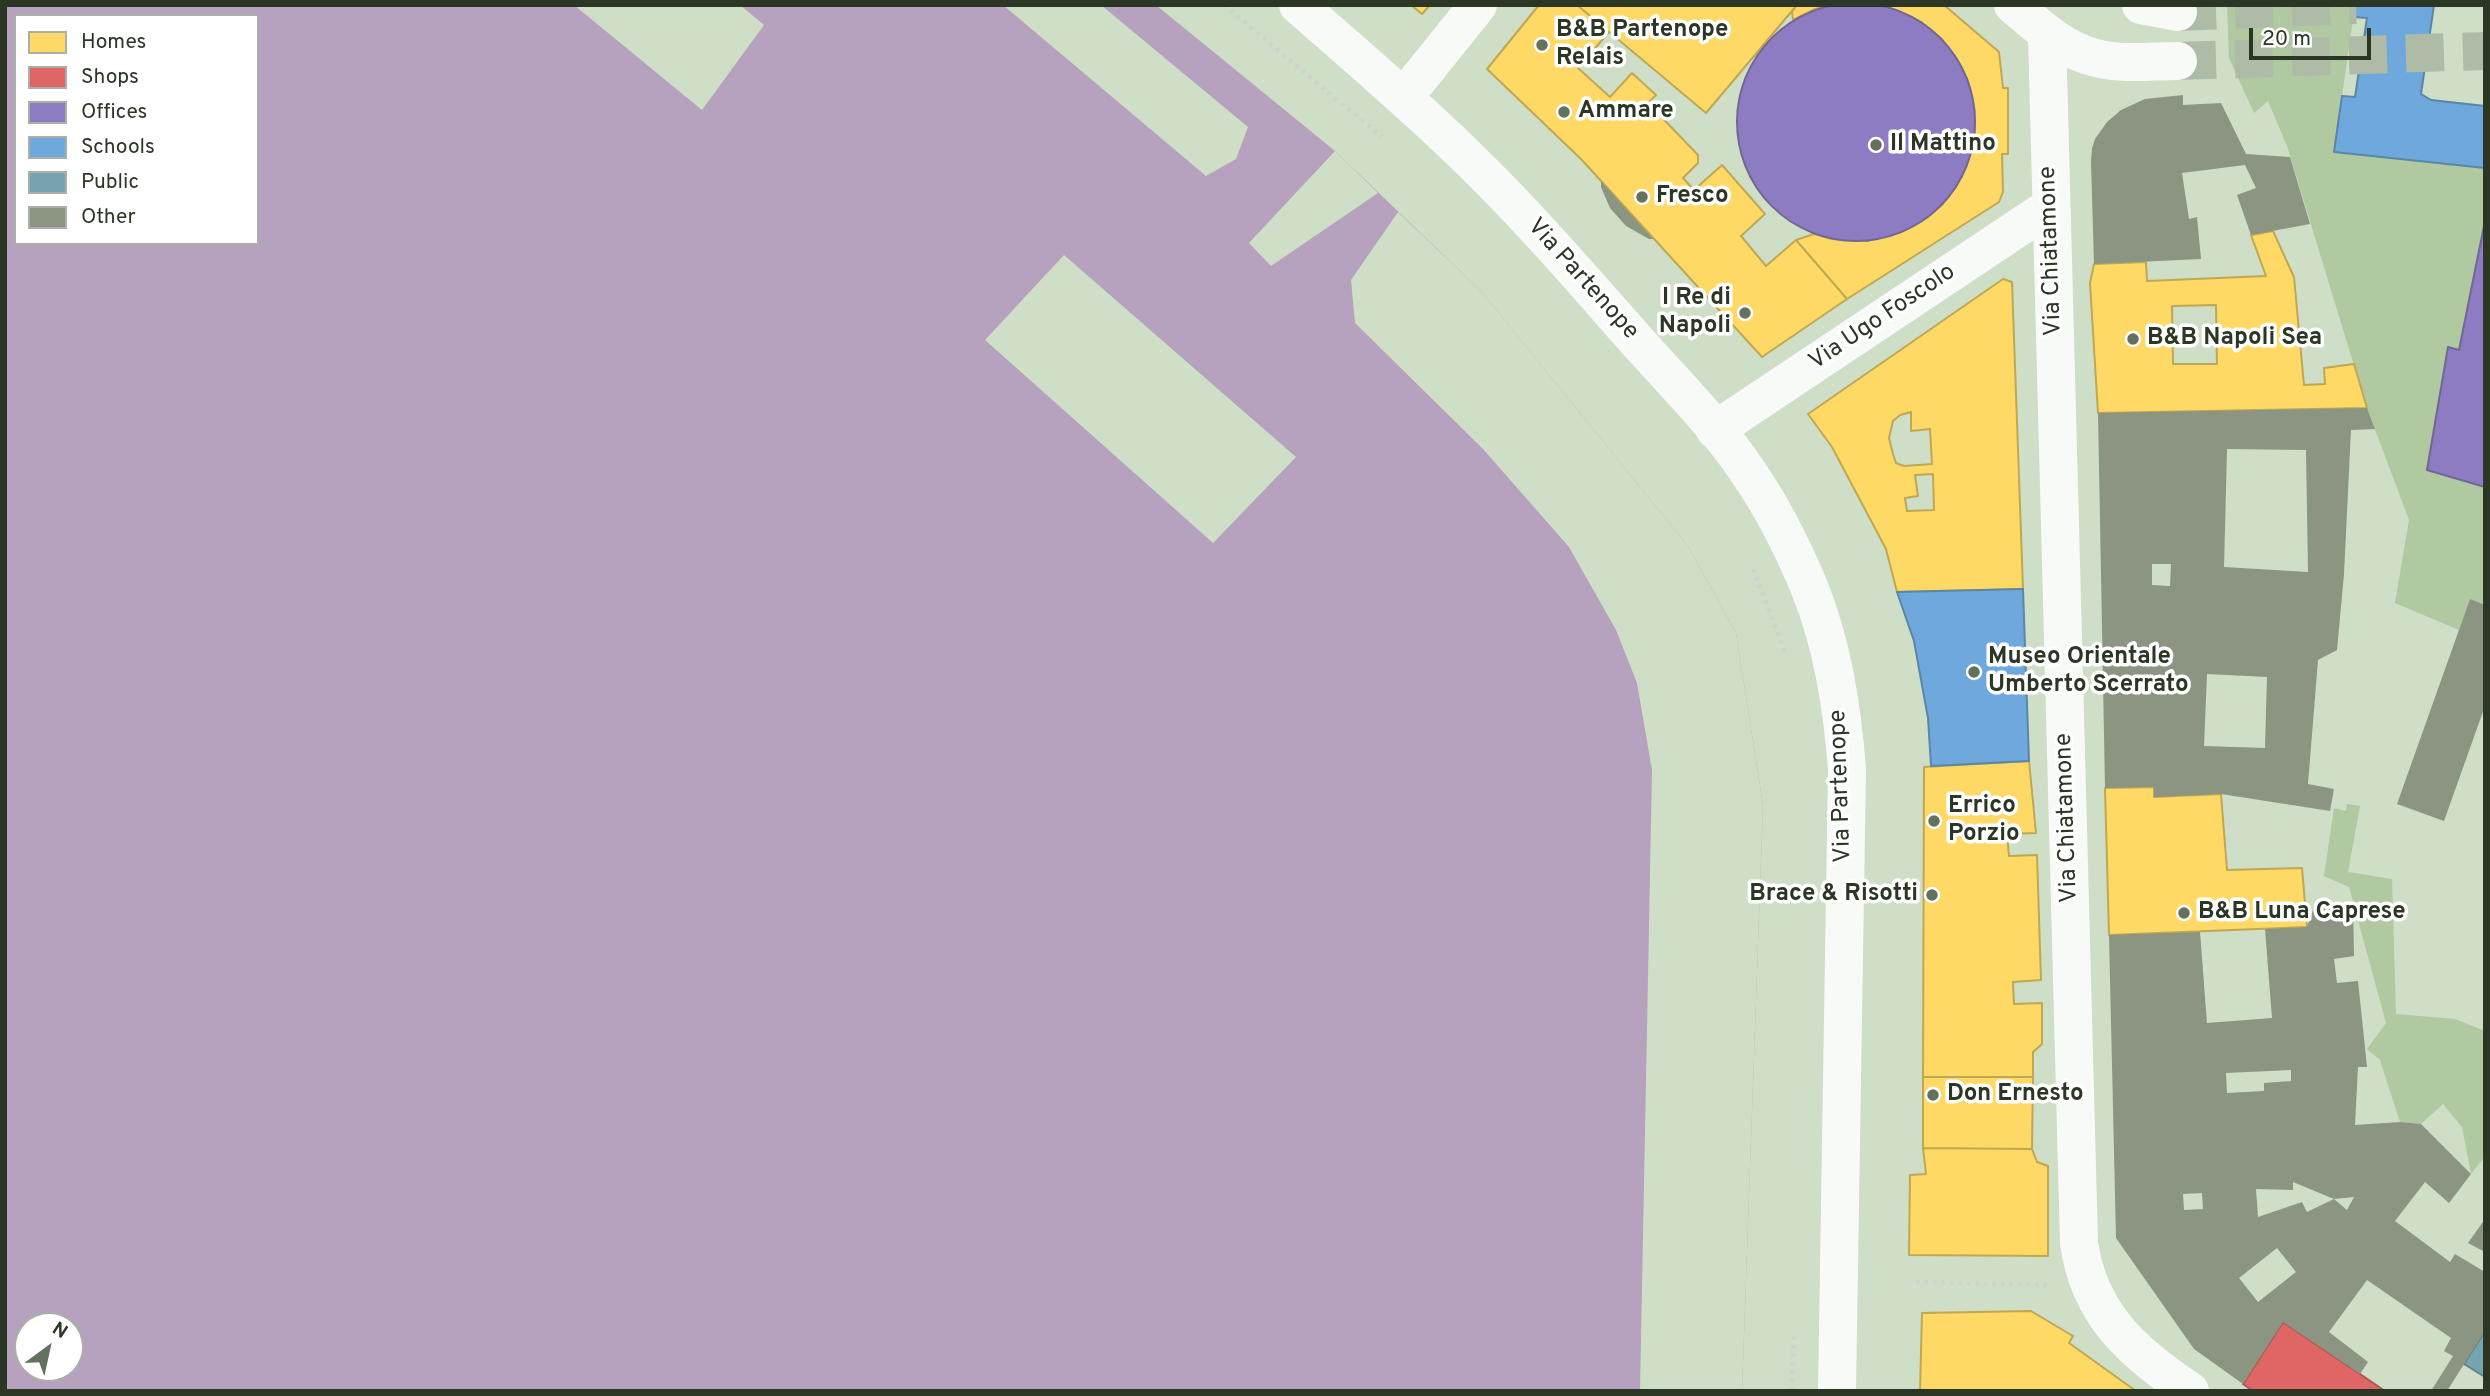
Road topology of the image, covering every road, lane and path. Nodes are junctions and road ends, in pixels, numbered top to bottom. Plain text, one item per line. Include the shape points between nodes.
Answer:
1 (1224, 5) edge
2 (1298, 5) edge
3 (1478, 5) edge
4 (2013, 5) edge
5 (2141, 5) edge
6 (2178, 12) dead end
7 (2047, 34) junction
8 (2178, 61) tunnel mouth
9 (1404, 97) junction
10 (1390, 144) dead end
11 (2052, 205) junction
12 (1715, 430) junction
13 (1750, 560) dead end
14 (1787, 662) dead end
15 (1916, 1282) dead end
16 (2043, 1284) dead end
17 (1794, 1325) dead end
18 (1792, 1391) edge
19 (1837, 1391) edge
20 (2189, 1391) edge

1 - 10 path
2 - 9 street, Via Partenope
3 - 9 street
4 - 7 street
5 - 6 street
7 - 8 street via 2098,59
7 - 11 street, Via Chiatamone
9 - 12 street, Via Partenope via 1565,259
11 - 12 street, Via Ugo Foscolo
11 - 20 street, Via Chiatamone via 2079,1242 2082,1266 2103,1311 2139,1353
12 - 19 street, Via Partenope via 1748,470 1810,589 1833,660 1843,722 1847,769
13 - 14 path
15 - 16 path
17 - 18 path

